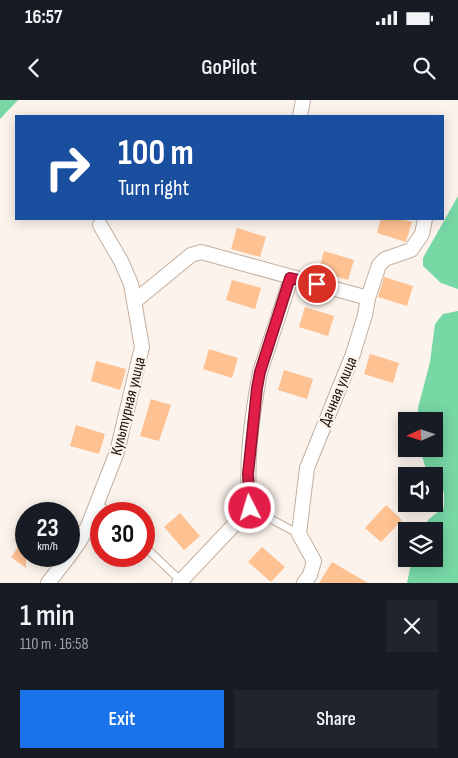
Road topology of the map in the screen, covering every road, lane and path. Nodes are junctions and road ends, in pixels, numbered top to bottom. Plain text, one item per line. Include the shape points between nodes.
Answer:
1 (302, 100) edge
2 (300, 115) edge
3 (425, 220) edge
4 (100, 225) dead end
5 (290, 278) junction
6 (368, 298) junction
7 (135, 301) junction
8 (97, 502) edge
9 (250, 508) junction
10 (90, 521) edge
11 (299, 534) junction
12 (80, 540) edge
13 (155, 557) edge
14 (60, 567) edge
15 (180, 582) edge
16 (48, 583) edge
17 (304, 583) edge

1 - 2 street
3 - 6 street, Дачная улица via 422,234 411,250 385,259 379,265
4 - 7 street, Культурная улица via 121,261
5 - 6 street
5 - 7 street via 201,252 191,255
5 - 9 street via 257,388 248,474
6 - 11 street, Дачная улица via 353,354 307,468
7 - 8 street, Культурная улица via 142,347 117,452
9 - 11 lane
9 - 15 street
10 - 12 street, Культурная улица
11 - 17 street via 314,561
13 - 15 lane
14 - 16 street, Культурная улица

